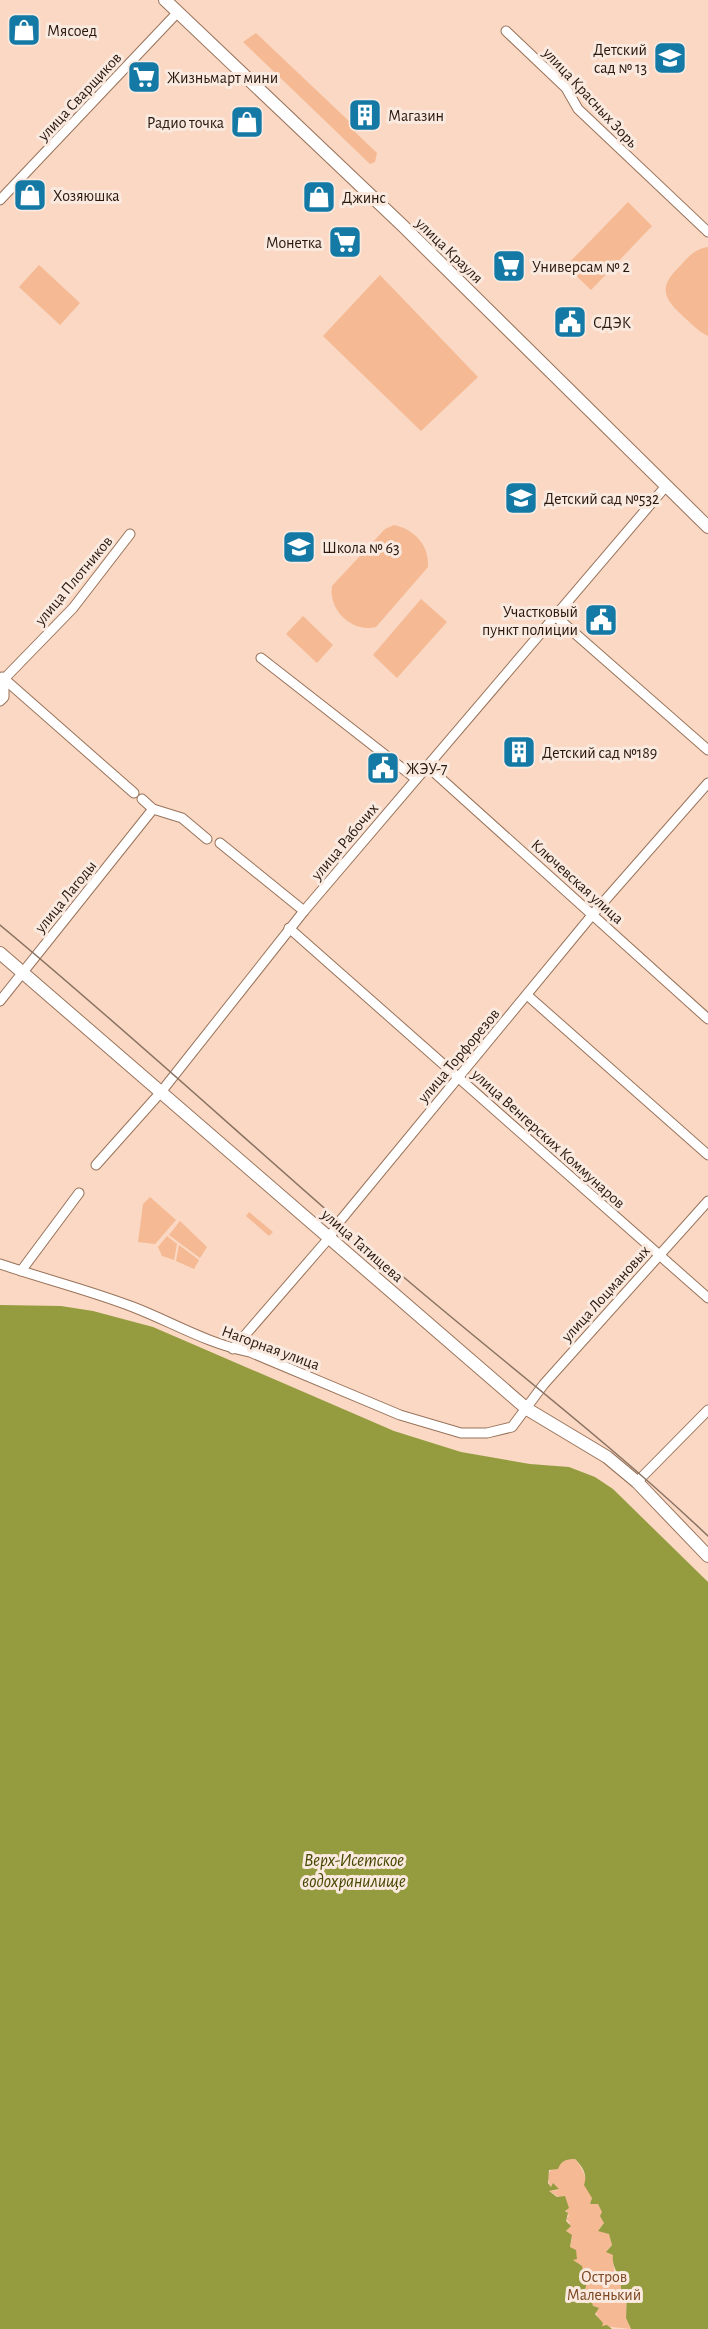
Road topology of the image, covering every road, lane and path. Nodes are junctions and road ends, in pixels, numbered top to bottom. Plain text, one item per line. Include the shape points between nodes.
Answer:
1 (165, 0) edge
2 (178, 12) junction
3 (506, 31) dead end
4 (0, 200) edge
5 (708, 232) edge
6 (666, 486) junction
7 (708, 527) edge
8 (130, 534) dead end
9 (554, 615) junction
10 (261, 658) dead end
11 (2, 677) edge
12 (0, 702) edge
13 (708, 750) edge
14 (427, 766) junction
15 (416, 779) junction
16 (708, 783) edge
17 (153, 809) junction
18 (207, 839) dead end
19 (220, 843) dead end
20 (304, 911) junction
21 (593, 914) junction
22 (289, 928) junction
23 (0, 953) edge
24 (23, 973) junction
25 (527, 995) junction
26 (0, 1001) edge
27 (708, 1019) edge
28 (458, 1078) junction
29 (161, 1092) junction
30 (708, 1155) edge
31 (96, 1165) dead end
32 (80, 1193) dead end
33 (708, 1201) edge
34 (329, 1238) junction
35 (658, 1256) junction
36 (0, 1264) edge
37 (21, 1271) junction
38 (708, 1298) edge
39 (233, 1349) junction
40 (527, 1409) junction
41 (708, 1410) edge
42 (637, 1482) junction
43 (708, 1556) edge

1 - 2 street, улица Крауля
2 - 4 street, улица Сварщиков
2 - 6 street, улица Крауля via 403,226
3 - 5 street, улица Красных Зорь via 566,88 586,117
6 - 7 street, улица Крауля
6 - 9 street, улица Рабочих
8 - 11 street, улица Плотников via 74,608
9 - 13 street
9 - 14 street, улица Рабочих
10 - 15 street
11 - 12 street via 4,697
11 - 17 street
14 - 15 street, улица Рабочих
14 - 21 street, Ключевская улица
15 - 20 street, улица Рабочих
16 - 21 street, улица Торфорезов
17 - 18 street via 182,818
17 - 24 street, улица Лагоды
19 - 20 street
20 - 22 street, улица Рабочих
21 - 25 street, улица Торфорезов
21 - 27 street, Ключевская улица
22 - 28 street, улица Венгерских Коммунаров
22 - 29 street, улица Рабочих
23 - 24 street, улица Татищева
24 - 26 street, улица Лагоды
24 - 29 street, улица Татищева
25 - 28 street, улица Торфорезов
25 - 30 street
28 - 34 street, улица Торфорезов
28 - 35 street, улица Венгерских Коммунаров
29 - 31 street, улица Рабочих
29 - 34 street, улица Татищева
32 - 37 street
33 - 35 street, улица Лоцмановых
34 - 39 street, улица Торфорезов
34 - 40 street, улица Татищева
35 - 38 street, улица Венгерских Коммунаров
35 - 40 street, улица Лоцмановых via 544,1384
36 - 37 street, Нагорная улица
37 - 39 street, Нагорная улица via 134,1307
39 - 40 street, Нагорная улица via 250,1352 400,1415 461,1433 487,1433 512,1427
40 - 42 street, улица Татищева via 607,1457
41 - 42 street
42 - 43 street, улица Татищева

